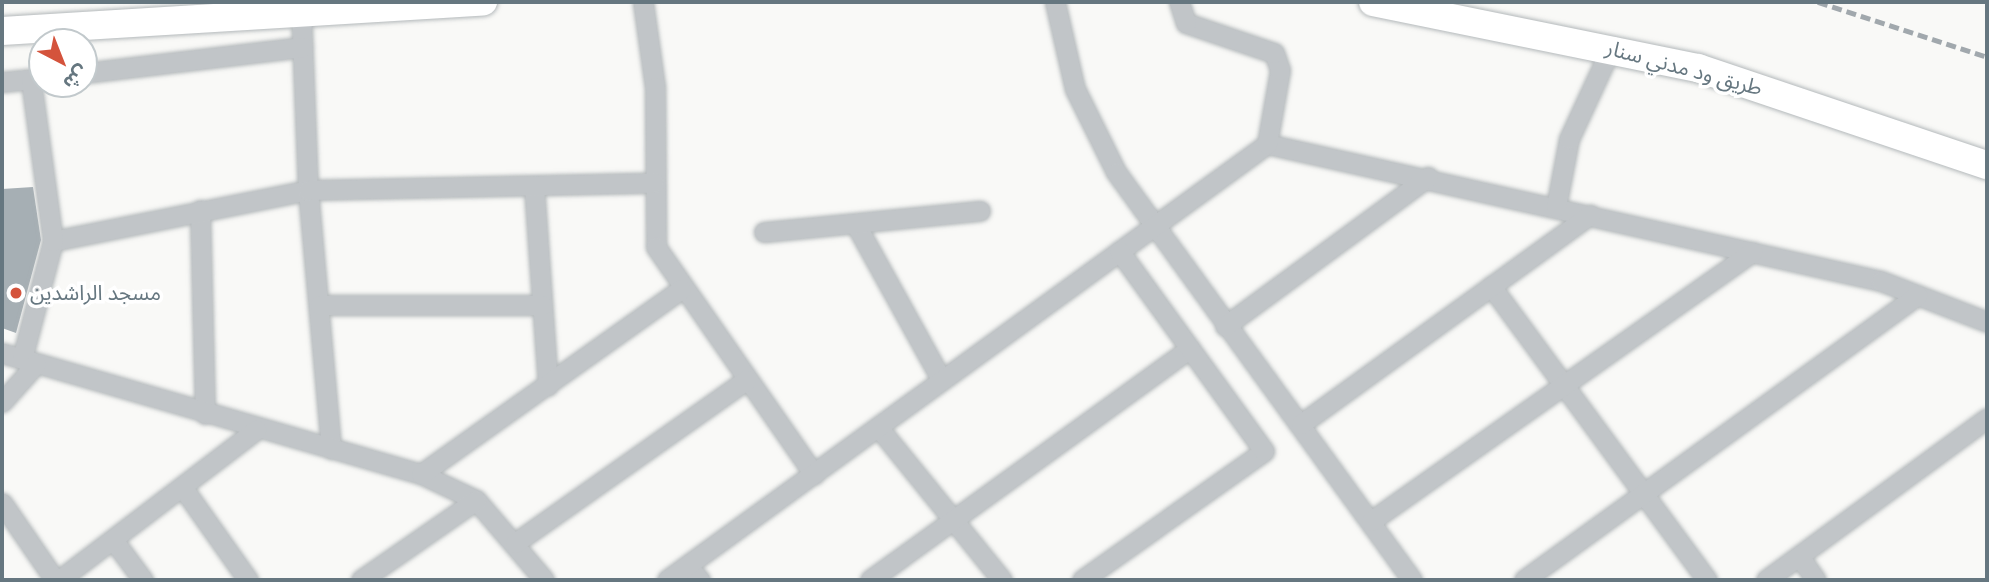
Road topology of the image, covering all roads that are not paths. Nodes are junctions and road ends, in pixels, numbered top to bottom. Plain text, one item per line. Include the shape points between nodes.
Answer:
1 (119, 2) edge
2 (483, 2) edge
3 (643, 2) edge
4 (1055, 2) edge
5 (1179, 2) edge
6 (1373, 2) edge
7 (1478, 2) edge
8 (301, 9) junction
9 (2, 12) edge
10 (2, 31) edge
11 (302, 47) junction
12 (1611, 48) junction
13 (98, 71) edge
14 (28, 80) edge
15 (2, 82) edge
16 (38, 98) edge
17 (1267, 144) junction
18 (1987, 146) edge
19 (1987, 165) edge
20 (1428, 177) junction
21 (654, 183) junction
22 (534, 186) junction
23 (308, 190) junction
24 (1556, 207) junction
25 (200, 210) junction
26 (980, 211) dead end
27 (1590, 215) junction
28 (856, 225) junction
29 (1153, 228) junction
30 (764, 232) dead end
31 (53, 241) junction
32 (1119, 251) junction
33 (1752, 252) junction
34 (1491, 286) junction
35 (681, 289) junction
36 (1918, 295) junction
37 (320, 305) junction
38 (542, 305) junction
39 (1987, 322) edge
40 (1225, 326) junction
41 (1190, 348) junction
42 (2, 353) edge
43 (29, 362) junction
44 (941, 379) junction
45 (746, 380) junction
46 (1563, 385) junction
47 (548, 386) junction
48 (2, 402) edge
49 (205, 414) junction
50 (1987, 418) edge
51 (1301, 424) junction
52 (878, 427) junction
53 (256, 430) junction
54 (331, 449) junction
55 (421, 474) junction
56 (814, 474) junction
57 (183, 488) junction
58 (1643, 494) junction
59 (476, 500) junction
60 (2, 503) edge
61 (951, 519) junction
62 (1371, 521) junction
63 (114, 541) junction
64 (515, 543) junction
65 (1799, 556) junction
66 (693, 573) edge
67 (57, 580) edge
68 (143, 580) edge
69 (248, 580) edge
70 (361, 580) edge
71 (544, 580) edge
72 (667, 580) edge
73 (870, 580) edge
74 (1002, 580) edge
75 (1082, 580) edge
76 (1412, 580) edge
77 (1524, 580) edge
78 (1707, 580) edge
79 (1766, 580) edge
80 (1816, 580) edge

1 - 9 highway
2 - 8 highway
3 - 21 street via 655,87
4 - 29 street via 1064,52 1090,128
5 - 17 street via 1186,23 1275,54 1280,70
6 - 12 highway, طريق ود مدني سنار
7 - 18 highway, طريق ود مدني سنار via 1703,51
8 - 10 highway
8 - 11 street
11 - 13 street
11 - 23 street
12 - 19 highway, طريق ود مدني سنار via 1698,68
12 - 24 street via 1569,139
14 - 15 street
16 - 31 street
17 - 20 street
17 - 29 street
20 - 24 street
20 - 40 street
21 - 22 street
21 - 35 street via 656,247
22 - 23 street
22 - 38 street
23 - 25 street
23 - 37 street
24 - 27 street
25 - 31 street
25 - 49 street
26 - 28 street
27 - 33 street
27 - 34 street
28 - 30 street
28 - 44 street
29 - 32 street
29 - 40 street
31 - 43 street
32 - 41 street
32 - 44 street
33 - 36 street
33 - 46 street
34 - 46 street
34 - 51 street
35 - 45 street
35 - 47 street
36 - 39 street
36 - 58 street
37 - 38 street
37 - 54 street
38 - 47 street
40 - 51 street
41 - 61 street
41 - 75 street via 1264,451
42 - 43 street
43 - 48 street
43 - 49 street
44 - 52 street
45 - 56 street
45 - 64 street
46 - 58 street
46 - 62 street
47 - 55 street
49 - 53 street
50 - 65 street
51 - 62 street
52 - 56 street
52 - 61 street
53 - 54 street
53 - 57 street
54 - 55 street
55 - 59 street
56 - 66 street
57 - 63 street
57 - 69 street
58 - 77 street
58 - 78 street
59 - 64 street
59 - 70 street
60 - 67 street
61 - 73 street
61 - 74 street
62 - 76 street
63 - 67 street
63 - 68 street
64 - 71 street
65 - 79 street
65 - 80 street
66 - 72 street

